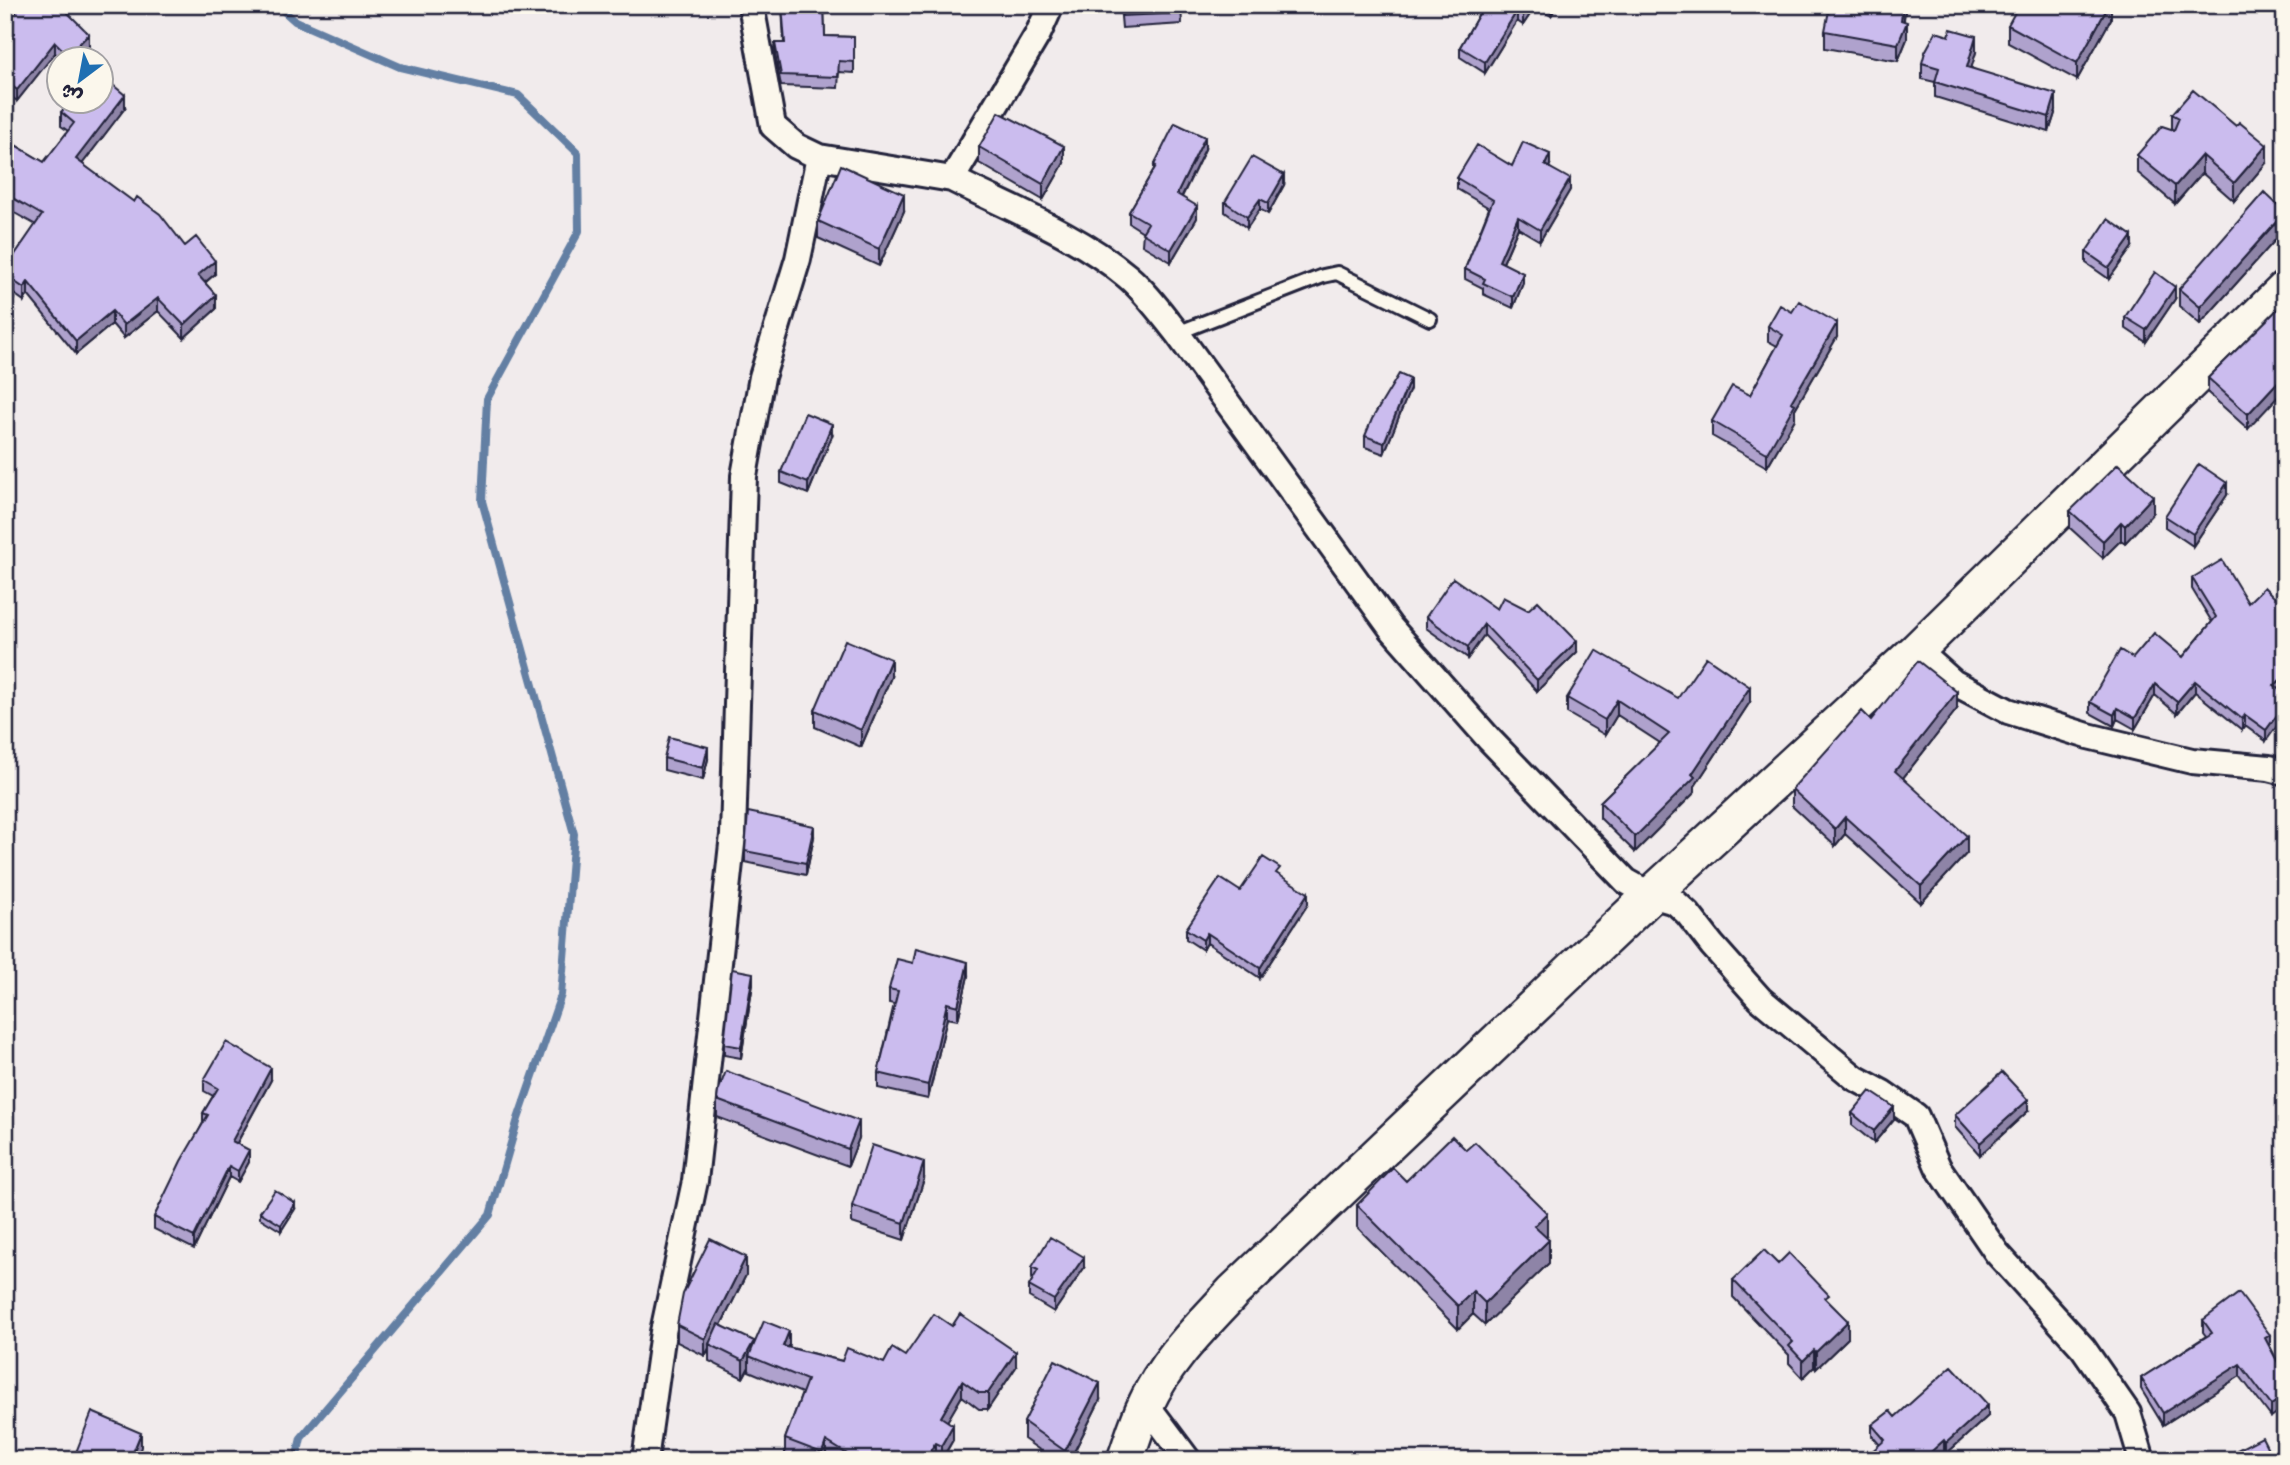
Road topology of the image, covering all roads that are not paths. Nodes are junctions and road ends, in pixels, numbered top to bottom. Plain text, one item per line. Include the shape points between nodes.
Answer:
1 (751, 5) edge
2 (1051, 5) edge
3 (819, 157) junction
4 (952, 179) junction
5 (2285, 289) edge
6 (1430, 319) dead end
7 (1177, 333) junction
8 (1917, 650) junction
9 (2285, 772) edge
10 (1651, 895) junction
11 (1146, 1404) junction
12 (645, 1460) edge
13 (1125, 1460) edge
14 (1188, 1460) edge
15 (2142, 1460) edge

1 - 3 street via 773,126 796,146
2 - 4 street
3 - 4 street
3 - 12 street via 798,259 762,377 744,476 733,835 695,1181 663,1332
4 - 7 street via 1093,250 1128,277
5 - 8 main road
6 - 7 lane via 1337,273
7 - 10 street via 1391,628 1490,740 1626,881
8 - 9 street via 1953,682 2008,711 2192,761
8 - 10 main road
10 - 11 main road via 1233,1292 1180,1349
10 - 15 street via 1675,902 1760,999 1800,1034 1855,1078 1916,1116 1938,1167 1997,1253 2083,1348 2128,1413
11 - 13 main road
11 - 14 street

